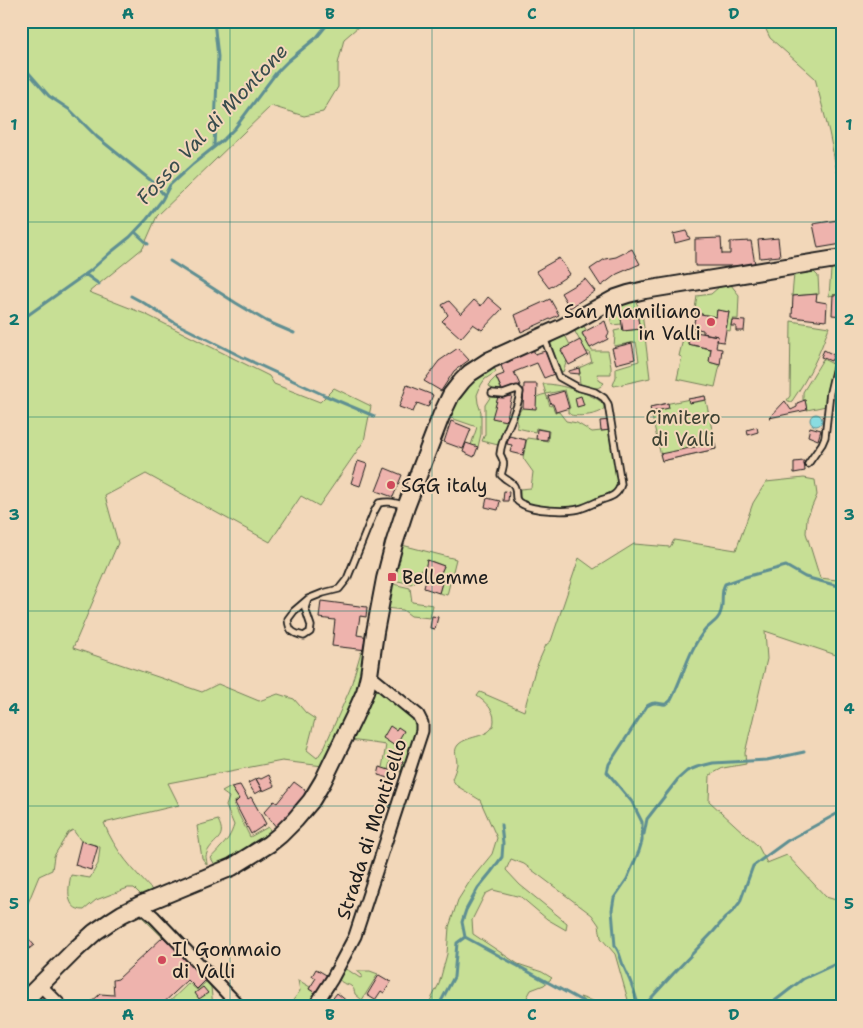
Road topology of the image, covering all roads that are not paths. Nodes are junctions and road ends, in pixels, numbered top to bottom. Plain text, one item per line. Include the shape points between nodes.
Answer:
1 (842, 258) edge
2 (543, 336) junction
3 (842, 341) edge
4 (492, 393) dead end
5 (808, 464) dead end
6 (406, 507) junction
7 (308, 599) junction
8 (369, 675) junction
9 (140, 905) junction
10 (40, 985) junction
11 (21, 1004) edge
12 (62, 1007) edge
13 (240, 1007) edge
14 (314, 1007) edge

1 - 2 main road via 628,294
2 - 4 lane via 559,377 595,392 608,404 621,484 619,490 613,496 573,510 541,510 517,501 515,487 501,475 504,461 500,454 520,392 517,389 503,394
2 - 6 main road via 490,360 462,381 446,404
3 - 5 lane via 830,392 825,437
6 - 7 lane via 387,501 380,503 347,579 339,589
6 - 8 main road via 386,579
7 - 7 lane via 305,608 311,626 310,632 304,636 289,628 288,619
8 - 9 main road via 358,708 328,772 311,801 291,825 269,844 232,867
8 - 14 street, Strada di Monticello via 418,715 422,730 355,936
9 - 10 main road via 115,917 95,932
9 - 13 street
10 - 11 main road
10 - 12 street

